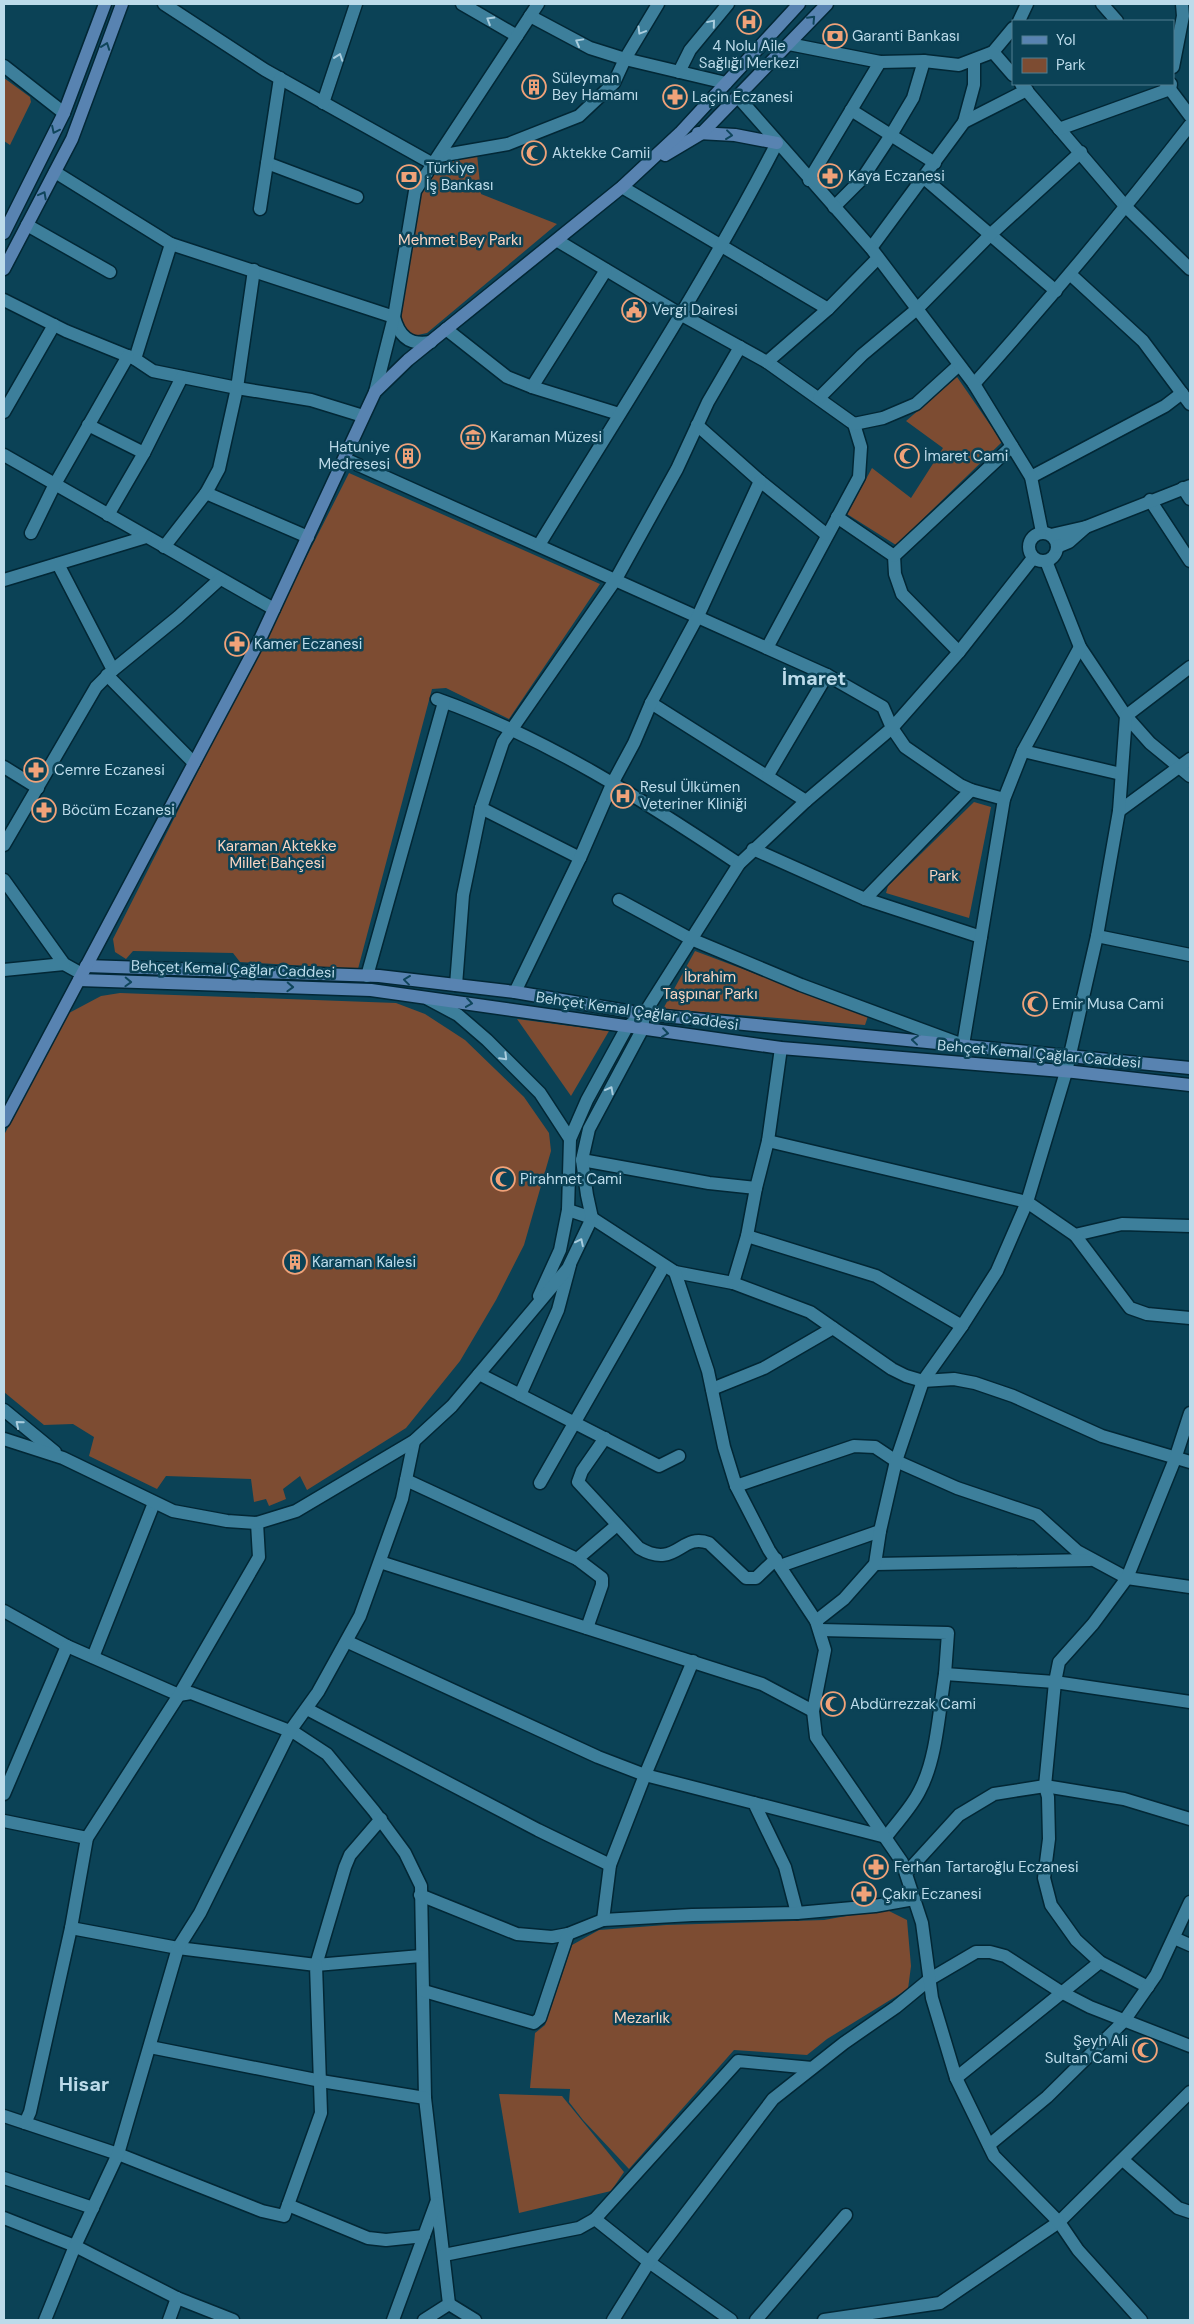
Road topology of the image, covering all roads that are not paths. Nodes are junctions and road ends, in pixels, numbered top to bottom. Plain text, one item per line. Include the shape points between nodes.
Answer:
1 (105, 4) edge
2 (122, 4) edge
3 (164, 4) edge
4 (356, 4) edge
5 (462, 4) edge
6 (538, 4) edge
7 (658, 4) edge
8 (728, 4) edge
9 (799, 4) edge
10 (827, 4) edge
11 (1027, 4) edge
12 (1102, 4) edge
13 (1182, 4) edge
14 (530, 16) junction
15 (1019, 20) edge
16 (1116, 20) edge
17 (1012, 29) edge
18 (517, 36) junction
19 (788, 44) junction
20 (993, 52) junction
21 (624, 59) junction
22 (974, 60) junction
23 (924, 61) junction
24 (880, 62) junction
25 (1174, 62) edge
26 (4, 66) edge
27 (679, 72) junction
28 (1012, 73) edge
29 (280, 78) junction
30 (726, 83) junction
31 (1169, 86) edge
32 (1024, 87) edge
33 (738, 97) junction
34 (323, 103) junction
35 (851, 110) junction
36 (64, 113) junction
37 (1190, 116) edge
38 (964, 122) junction
39 (1190, 125) edge
40 (1059, 129) junction
41 (680, 133) junction
42 (702, 133) junction
43 (891, 135) junction
44 (777, 143) junction
45 (1081, 152) junction
46 (436, 160) junction
47 (267, 163) junction
48 (935, 163) junction
49 (645, 166) junction
50 (55, 172) junction
51 (924, 178) junction
52 (810, 180) junction
53 (622, 187) junction
54 (357, 197) dead end
55 (1126, 207) junction
56 (834, 208) junction
57 (260, 209) dead end
58 (27, 225) junction
59 (4, 234) edge
60 (990, 235) junction
61 (558, 241) junction
62 (171, 244) junction
63 (721, 244) junction
64 (875, 253) junction
65 (4, 269) edge
66 (1190, 269) edge
67 (254, 270) junction
68 (606, 270) junction
69 (110, 272) dead end
70 (1070, 274) junction
71 (1056, 291) junction
72 (4, 300) edge
73 (828, 309) junction
74 (917, 309) junction
75 (680, 314) junction
76 (394, 317) junction
77 (54, 325) junction
78 (446, 329) junction
79 (430, 342) junction
80 (740, 347) junction
81 (132, 358) junction
82 (767, 362) junction
83 (959, 365) junction
84 (182, 377) junction
85 (974, 384) junction
86 (532, 387) junction
87 (237, 388) junction
88 (375, 392) junction
89 (1182, 393) junction
90 (818, 398) junction
91 (1190, 404) edge
92 (4, 412) edge
93 (619, 414) junction
94 (363, 416) junction
95 (854, 424) junction
96 (88, 425) junction
97 (697, 425) junction
98 (1012, 446) junction
99 (144, 453) junction
100 (4, 455) edge
101 (345, 459) junction
102 (1031, 477) junction
103 (760, 481) junction
104 (55, 484) junction
105 (1187, 487) edge
106 (206, 493) junction
107 (1190, 499) edge
108 (1150, 500) junction
109 (108, 515) junction
110 (837, 517) junction
111 (1086, 527) junction
112 (31, 533) dead end
113 (1046, 533) junction
114 (827, 535) junction
115 (146, 536) junction
116 (308, 536) junction
117 (540, 545) junction
118 (164, 547) junction
119 (1057, 547) junction
120 (894, 556) junction
121 (1033, 558) junction
122 (1046, 561) junction
123 (1190, 561) edge
124 (58, 564) junction
125 (220, 579) junction
126 (616, 579) junction
127 (4, 580) edge
128 (274, 609) junction
129 (698, 616) junction
130 (1080, 647) junction
131 (767, 648) junction
132 (959, 652) junction
133 (1190, 667) edge
134 (110, 672) junction
135 (827, 675) junction
136 (651, 703) junction
137 (1126, 716) junction
138 (892, 728) junction
139 (512, 730) junction
140 (1023, 751) junction
141 (1190, 759) edge
142 (194, 763) junction
143 (4, 767) edge
144 (1179, 768) junction
145 (1121, 774) junction
146 (768, 775) junction
147 (1190, 776) edge
148 (613, 782) junction
149 (38, 788) junction
150 (971, 790) junction
151 (1004, 799) junction
152 (806, 801) junction
153 (481, 808) junction
154 (1119, 810) junction
155 (4, 845) edge
156 (753, 850) junction
157 (580, 858) junction
158 (739, 864) junction
159 (4, 880) edge
160 (865, 899) junction
161 (619, 900) dead end
162 (1097, 936) junction
163 (981, 937) junction
164 (691, 939) junction
165 (1190, 955) edge
166 (64, 964) junction
167 (4, 970) edge
168 (83, 973) junction
169 (367, 976) junction
170 (456, 986) junction
171 (515, 992) junction
172 (423, 997) junction
173 (644, 1014) junction
174 (627, 1027) junction
175 (642, 1030) junction
176 (963, 1045) junction
177 (781, 1048) junction
178 (1070, 1055) junction
179 (1190, 1068) edge
180 (1066, 1072) junction
181 (1190, 1085) edge
182 (4, 1121) edge
183 (570, 1139) junction
184 (768, 1141) junction
185 (582, 1160) junction
186 (756, 1188) junction
187 (1027, 1202) junction
188 (568, 1210) junction
189 (592, 1218) junction
190 (1190, 1226) edge
191 (1075, 1235) junction
192 (747, 1236) junction
193 (570, 1265) junction
194 (669, 1269) junction
195 (733, 1283) junction
196 (533, 1310) junction
197 (1190, 1318) edge
198 (962, 1326) junction
199 (834, 1328) junction
200 (479, 1374) junction
201 (923, 1380) junction
202 (712, 1389) junction
203 (520, 1395) junction
204 (4, 1410) edge
205 (1190, 1413) edge
206 (574, 1422) junction
207 (605, 1438) junction
208 (4, 1439) edge
209 (414, 1441) junction
210 (678, 1456) dead end
211 (63, 1458) junction
212 (1175, 1459) junction
213 (896, 1461) junction
214 (1190, 1462) edge
215 (406, 1480) junction
216 (540, 1483) dead end
217 (736, 1486) junction
218 (154, 1503) junction
219 (257, 1523) junction
220 (617, 1524) junction
221 (880, 1532) junction
222 (577, 1558) junction
223 (1093, 1560) junction
224 (380, 1562) junction
225 (778, 1563) junction
226 (875, 1564) junction
227 (1127, 1578) junction
228 (1190, 1587) edge
229 (5, 1614) edge
230 (818, 1626) junction
231 (587, 1628) junction
232 (348, 1642) junction
233 (67, 1646) junction
234 (93, 1657) junction
235 (693, 1661) junction
236 (945, 1674) junction
237 (1055, 1682) junction
238 (179, 1695) junction
239 (1190, 1702) edge
240 (307, 1709) junction
241 (813, 1711) junction
242 (290, 1731) junction
243 (645, 1775) junction
244 (1045, 1786) junction
245 (4, 1794) edge
246 (754, 1803) junction
247 (381, 1819) junction
248 (1190, 1819) edge
249 (4, 1820) edge
250 (886, 1837) junction
251 (87, 1838) junction
252 (610, 1865) junction
253 (906, 1873) junction
254 (420, 1895) junction
255 (914, 1899) junction
256 (1190, 1902) edge
257 (797, 1913) junction
258 (603, 1920) junction
259 (71, 1928) junction
260 (568, 1934) junction
261 (1174, 1938) junction
262 (1190, 1945) edge
263 (178, 1948) junction
264 (421, 1956) junction
265 (1100, 1962) junction
266 (316, 1965) junction
267 (930, 1979) junction
268 (1148, 1987) junction
269 (424, 1991) junction
270 (1061, 1992) junction
271 (1124, 2021) junction
272 (1190, 2046) edge
273 (150, 2047) junction
274 (812, 2068) junction
275 (956, 2078) junction
276 (321, 2081) junction
277 (1190, 2092) edge
278 (425, 2098) junction
279 (4, 2116) edge
280 (25, 2123) junction
281 (988, 2145) junction
282 (118, 2154) junction
283 (1124, 2160) junction
284 (4, 2178) edge
285 (437, 2201) junction
286 (288, 2205) junction
287 (93, 2208) junction
288 (1190, 2212) edge
289 (846, 2215) dead end
290 (4, 2218) edge
291 (595, 2219) junction
292 (1059, 2222) junction
293 (424, 2236) junction
294 (75, 2246) junction
295 (444, 2255) junction
296 (649, 2262) junction
297 (177, 2298) junction
298 (449, 2304) junction
299 (45, 2320) edge
300 (169, 2320) edge
301 (233, 2320) edge
302 (393, 2320) edge
303 (424, 2320) edge
304 (475, 2320) edge
305 (613, 2320) edge
306 (730, 2320) edge
307 (756, 2320) edge
308 (824, 2320) edge
309 (1141, 2320) edge

1 - 36 main road
50 -> 2 main road via 72,139
3 - 29 street
34 -> 4 street
18 -> 5 street
6 - 14 street
7 -> 21 street
27 -> 8 street via 690,50
9 - 30 main road
19 -> 10 main road
11 - 15 street
12 - 16 street
13 - 25 street via 1183,16
14 - 18 street
21 -> 14 street via 590,48
17 - 20 street
18 - 46 street
19 - 24 street
19 - 33 main road
20 - 22 street
20 - 28 street
21 - 27 street
21 - 46 street via 614,83 578,116 508,144
22 - 23 street via 959,65
22 - 38 street via 974,85
23 - 24 street
23 - 43 street via 913,98
24 - 35 street
26 - 36 street
27 - 30 street
29 - 34 street
29 - 47 street
30 - 33 main road
30 - 41 main road
31 - 37 street
31 - 40 street
32 - 38 street
32 - 40 street
33 - 42 main road
33 - 44 street
34 - 46 street
35 - 43 street
35 - 52 street
36 -> 59 main road
38 - 48 street
39 - 55 street
40 - 45 street
41 - 42 main road
41 - 49 main road
42 -> 44 main road
42 - 49 main road
43 - 48 street
43 - 56 street via 862,179
44 - 52 street
44 - 63 street
45 - 55 street
45 - 60 street
46 - 76 street via 413,199
47 - 54 street
47 - 57 street
48 - 51 street
49 - 53 main road
58 -> 50 main road
50 - 62 street
51 - 60 street
51 - 64 street
52 - 56 street
53 - 61 main road
53 - 63 street
55 - 66 street
55 - 70 street
56 - 64 street
58 - 65 main road
58 - 69 street
60 - 71 street
60 - 74 street
61 - 68 street
61 - 78 main road
62 - 67 street
62 - 81 street
63 - 73 street
63 - 75 street
64 - 73 street
64 - 74 street
67 - 76 street
67 - 87 street
68 - 75 street
68 - 86 street
70 - 71 street
70 - 89 street via 1143,341
71 - 85 street
72 - 77 street
73 - 82 street
74 - 83 street
74 - 90 street via 862,355
75 - 80 street
75 - 93 street
76 - 79 street via 402,336 414,343
76 - 88 street
77 - 81 street
77 - 92 street
78 - 79 main road
78 - 86 street via 507,377
79 - 88 main road
80 - 82 street
80 - 97 street
81 - 84 street via 153,371
81 - 96 street
82 - 90 street
83 - 85 street
83 - 95 street via 916,404 883,418
84 - 87 street
84 - 99 street
85 - 98 street
86 - 93 street
87 - 94 street via 310,400
87 - 106 street via 219,469
88 - 94 main road
89 - 91 street
89 - 102 street via 1165,406
90 - 95 street
93 - 117 street
94 - 101 main road
95 - 110 street via 861,447 859,477
96 - 99 street
96 - 104 street
97 - 103 street
97 - 126 street via 677,469
98 - 102 street
98 - 120 street
99 - 109 street
100 - 104 street
101 - 116 main road
101 - 117 street
102 - 113 street
103 - 114 street
103 - 129 street
104 - 109 street
104 - 112 street
105 - 107 street
105 - 108 street
106 - 116 street
106 - 118 street
108 - 111 street
108 - 123 street
109 - 115 street
110 - 114 street
110 - 120 street
111 - 113 street
111 - 119 street via 1069,542
113 - 119 street
113 - 121 street via 1037,533 1030,540 1028,550
114 - 131 street
115 - 118 street
115 - 124 street
116 - 128 main road
117 - 126 street
118 - 125 street
119 - 122 street via 1054,556
120 - 132 street via 895,574 902,594
121 - 122 street
121 - 132 street
122 - 130 street
124 - 127 street
124 - 134 street
125 - 128 street
125 - 134 street
126 - 129 street
126 - 139 street
128 - 142 main road
129 - 131 street
129 - 136 street
130 - 137 street
130 - 140 street
131 - 135 street
132 - 138 street
133 - 137 street
134 - 142 street
134 - 149 street via 90,695
135 - 138 street via 883,707
135 - 146 street
136 - 146 street
136 - 148 street
137 - 144 street
137 - 145 street
138 - 150 street via 905,747 960,786
138 - 152 street
139 - 148 street
139 - 153 street via 503,742
139 - 169 street via 441,700
140 - 145 street
140 - 151 street
141 - 144 street
142 - 168 main road
143 - 149 street
144 - 147 street
144 - 154 street
145 - 154 street
146 - 152 street
148 - 157 street
148 - 158 street
149 - 155 street
150 - 151 street
150 - 160 street
151 - 163 street
152 - 156 street
153 - 157 street
153 - 170 street via 463,895
154 - 162 street
156 - 158 street
156 - 160 street
157 - 171 street
158 - 164 street
159 - 166 street
160 - 163 street
161 - 164 street
162 - 165 street
162 - 178 street
163 - 176 street
164 - 173 street
164 - 176 street
166 - 167 street
166 - 168 street
168 - 169 main road, Behçet Kemal Çağlar Caddesi
168 -> 172 main road, Behçet Kemal Çağlar Caddesi via 370,990
168 - 182 main road
170 -> 169 main road, Behçet Kemal Çağlar Caddesi
170 - 171 main road, Behçet Kemal Çağlar Caddesi
171 - 173 main road, Behçet Kemal Çağlar Caddesi
172 -> 174 main road, Behçet Kemal Çağlar Caddesi
172 -> 183 street via 458,1015 487,1040 540,1093
173 - 174 street
173 - 175 street
176 -> 173 main road, Behçet Kemal Çağlar Caddesi
174 - 175 main road, Behçet Kemal Çağlar Caddesi
174 - 183 street via 587,1100
175 -> 177 main road, Behçet Kemal Çağlar Caddesi
185 -> 175 street via 589,1129
176 - 178 main road, Behçet Kemal Çağlar Caddesi
177 - 180 main road, Behçet Kemal Çağlar Caddesi
177 - 184 street
178 - 179 main road, Behçet Kemal Çağlar Caddesi
178 - 180 street
180 - 181 main road, Behçet Kemal Çağlar Caddesi
180 - 187 street
183 - 188 street
184 - 186 street
184 - 187 street
185 - 186 street via 709,1183
185 - 189 street
186 - 192 street
187 - 191 street
187 - 198 street via 997,1270
188 - 189 street
188 - 196 street via 560,1250
193 -> 189 street
189 - 194 street
190 - 191 street via 1122,1224
191 - 197 street via 1130,1308 1147,1314
192 - 195 street
192 - 198 street via 876,1276
193 - 196 street
193 - 203 street via 558,1310
194 - 195 street
194 - 202 street
194 - 206 street
195 - 199 street via 810,1312
196 - 200 street
198 - 201 street
199 - 201 street via 892,1369
199 - 202 street via 764,1368
200 - 203 street
200 - 209 street via 452,1406
201 - 212 street via 954,1379 975,1383 1013,1396 1102,1436
201 - 213 street
202 - 217 street
203 - 206 street
211 -> 204 street
205 - 212 street
206 - 207 street
206 - 216 street
207 - 210 street via 659,1466
207 - 220 street via 578,1482
208 - 211 street
209 - 215 street
209 - 219 street via 296,1512
211 - 218 street
212 - 214 street
212 - 227 street
213 - 217 street via 875,1448 854,1446
213 - 221 street
213 - 223 street via 957,1488 1037,1515 1077,1551
215 - 222 street
215 - 224 street
217 - 225 street
218 - 219 street via 173,1511
218 - 234 street
219 - 238 street via 259,1557
220 - 222 street
220 - 225 street via 639,1548 658,1556 702,1540 746,1578 756,1578
221 - 225 street
221 - 226 street
222 - 231 street via 602,1578
223 - 226 street
223 - 227 street
224 - 231 street
224 - 232 street
225 - 230 street
226 - 230 street
227 - 228 street
227 - 237 street via 1093,1624 1059,1662
229 - 233 street
230 - 236 street via 948,1633
230 - 241 street via 825,1650
231 - 235 street
232 - 240 street
232 - 243 street
233 - 234 street
233 - 245 street
234 - 238 street
235 - 241 street via 762,1684
235 - 243 street
236 - 237 street
236 - 250 street via 925,1780
237 - 239 street
237 - 244 street
238 - 242 street via 191,1693
238 - 251 street
240 - 242 street
240 - 252 street
241 - 250 street via 816,1737
242 - 247 street via 327,1754
242 - 263 street via 200,1913
243 - 246 street
243 - 252 street
244 - 248 street via 1124,1799
244 - 253 street via 994,1794 966,1811
244 - 265 street via 1049,1839 1044,1878 1051,1906 1076,1940
246 - 250 street
246 - 257 street via 784,1867
247 - 254 street via 405,1853 421,1886
247 - 266 street via 350,1855
249 - 251 street
250 - 253 street
251 - 259 street
252 - 258 street
253 - 255 street
254 - 260 street via 517,1934 552,1937
254 - 264 street
255 - 257 street
255 - 267 street via 922,1923
256 - 261 street
257 - 258 street
258 - 260 street
259 - 263 street
259 - 280 street
260 - 269 street via 540,2018 534,2023
261 - 262 street
261 - 268 street
263 - 266 street
263 - 273 street
264 - 266 street
264 - 269 street
265 - 268 street
265 - 270 street
266 - 276 street
267 - 270 street via 976,1952 990,1952 1005,1956
267 - 274 street
267 - 275 street via 932,1998
268 - 271 street
269 - 278 street
270 - 271 street
270 - 275 street
271 - 272 street
271 - 281 street via 1047,2097
273 - 276 street
273 - 282 street
274 - 291 street via 738,2061
274 - 296 street via 773,2099
275 - 281 street
276 - 278 street
276 - 286 street via 321,2113
277 - 283 street
278 - 285 street
279 - 280 street
280 - 282 street
281 - 292 street via 994,2156
282 - 286 street via 262,2211 284,2216
282 - 287 street
283 - 288 street via 1178,2208
283 - 292 street
284 - 287 street
285 - 293 street
285 - 295 street
286 - 293 street via 368,2238 386,2240
287 - 294 street
289 - 307 street
290 - 294 street
291 - 295 street via 579,2228
291 - 296 street
292 - 308 street via 940,2303
292 - 309 street via 1078,2250
293 - 302 street
294 - 297 street
294 - 299 street
295 - 298 street
296 - 305 street
296 - 306 street
297 - 300 street
297 - 301 street
298 - 303 street
298 - 304 street

